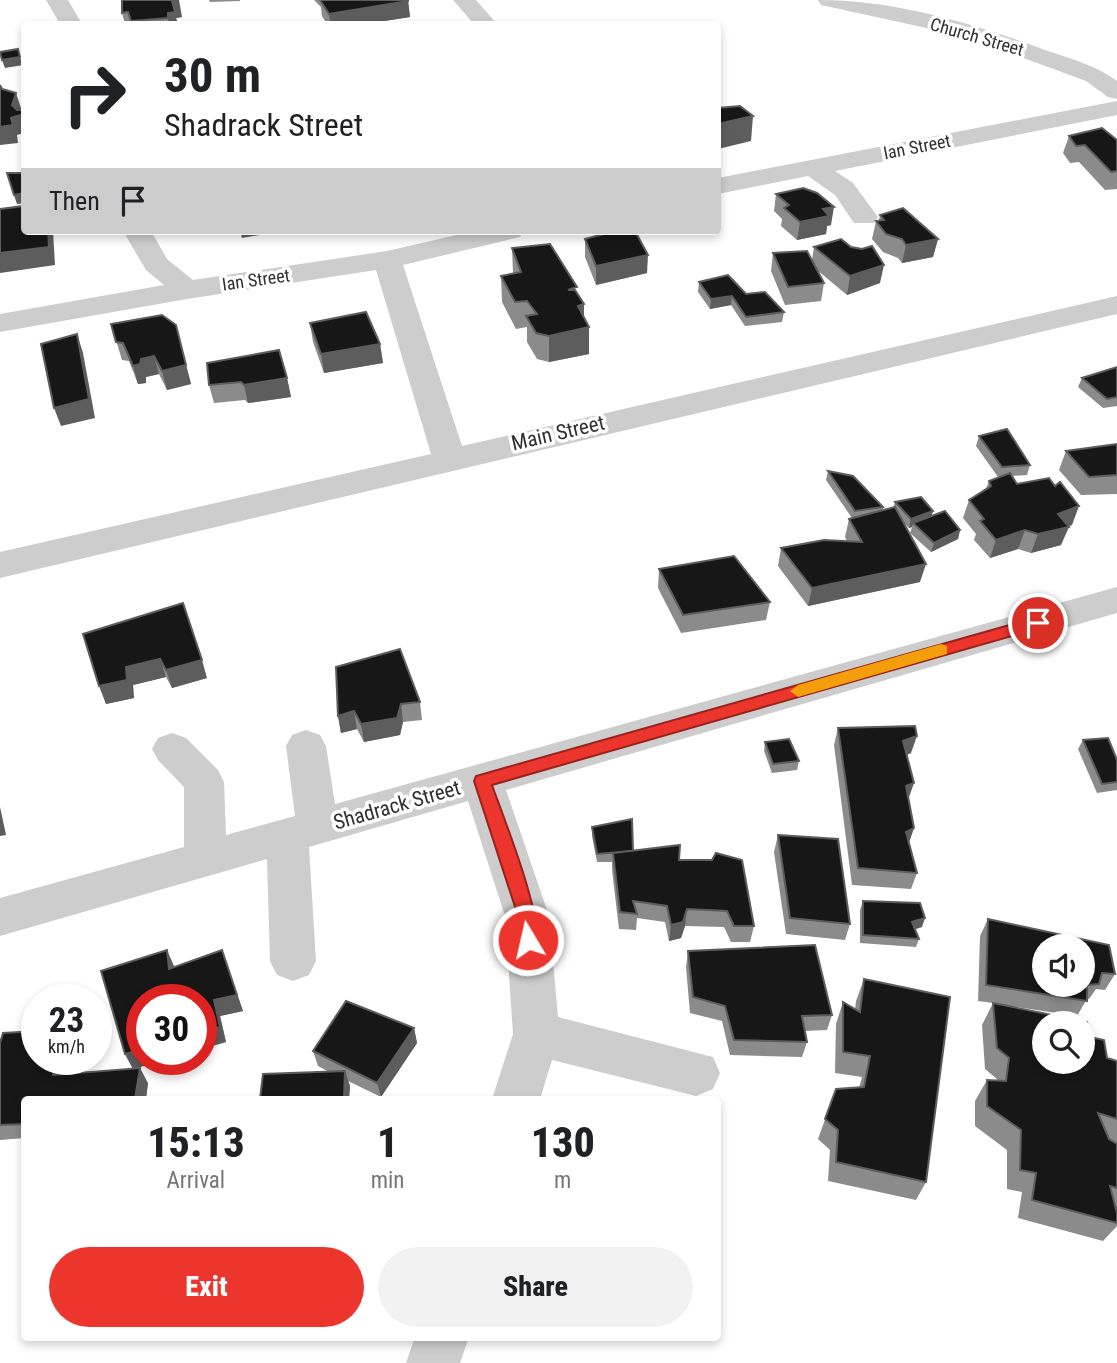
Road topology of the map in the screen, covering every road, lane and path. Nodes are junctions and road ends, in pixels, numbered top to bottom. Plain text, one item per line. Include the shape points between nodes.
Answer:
1 (57, 0) edge
2 (464, 0) edge
3 (830, 0) edge
4 (69, 21) edge
5 (483, 21) edge
6 (1117, 92) edge
7 (1117, 108) edge
8 (812, 167) junction
9 (721, 185) edge
10 (864, 217) dead end
11 (139, 235) edge
12 (494, 235) edge
13 (387, 261) junction
14 (187, 290) junction
15 (1117, 305) edge
16 (0, 323) edge
17 (449, 459) junction
18 (0, 565) edge
19 (1117, 600) edge
20 (306, 746) dead end
21 (172, 749) dead end
22 (482, 781) junction
23 (302, 832) junction
24 (205, 859) junction
25 (0, 917) edge
26 (293, 961) dead end
27 (536, 1034) junction
28 (696, 1073) dead end
29 (517, 1096) edge
30 (441, 1341) edge
31 (433, 1363) edge

1 - 4 street
2 - 5 street
3 - 6 street, Church Street via 1007,44 1095,76
7 - 8 street, Ian Street
8 - 9 street, Ian Street
8 - 10 street via 844,189
11 - 14 street via 156,264
12 - 13 street, Ian Street
13 - 14 street, Ian Street
13 - 17 street
14 - 16 street, Ian Street
15 - 17 street, Main Street
17 - 18 street, Main Street
19 - 22 street, Shadrack Street
20 - 23 street
21 - 24 street via 204,782
22 - 23 street, Shadrack Street
22 - 27 street via 527,916
23 - 24 street, Shadrack Street
23 - 26 street
24 - 25 street, Shadrack Street
27 - 28 street
27 - 29 street
30 - 31 street

